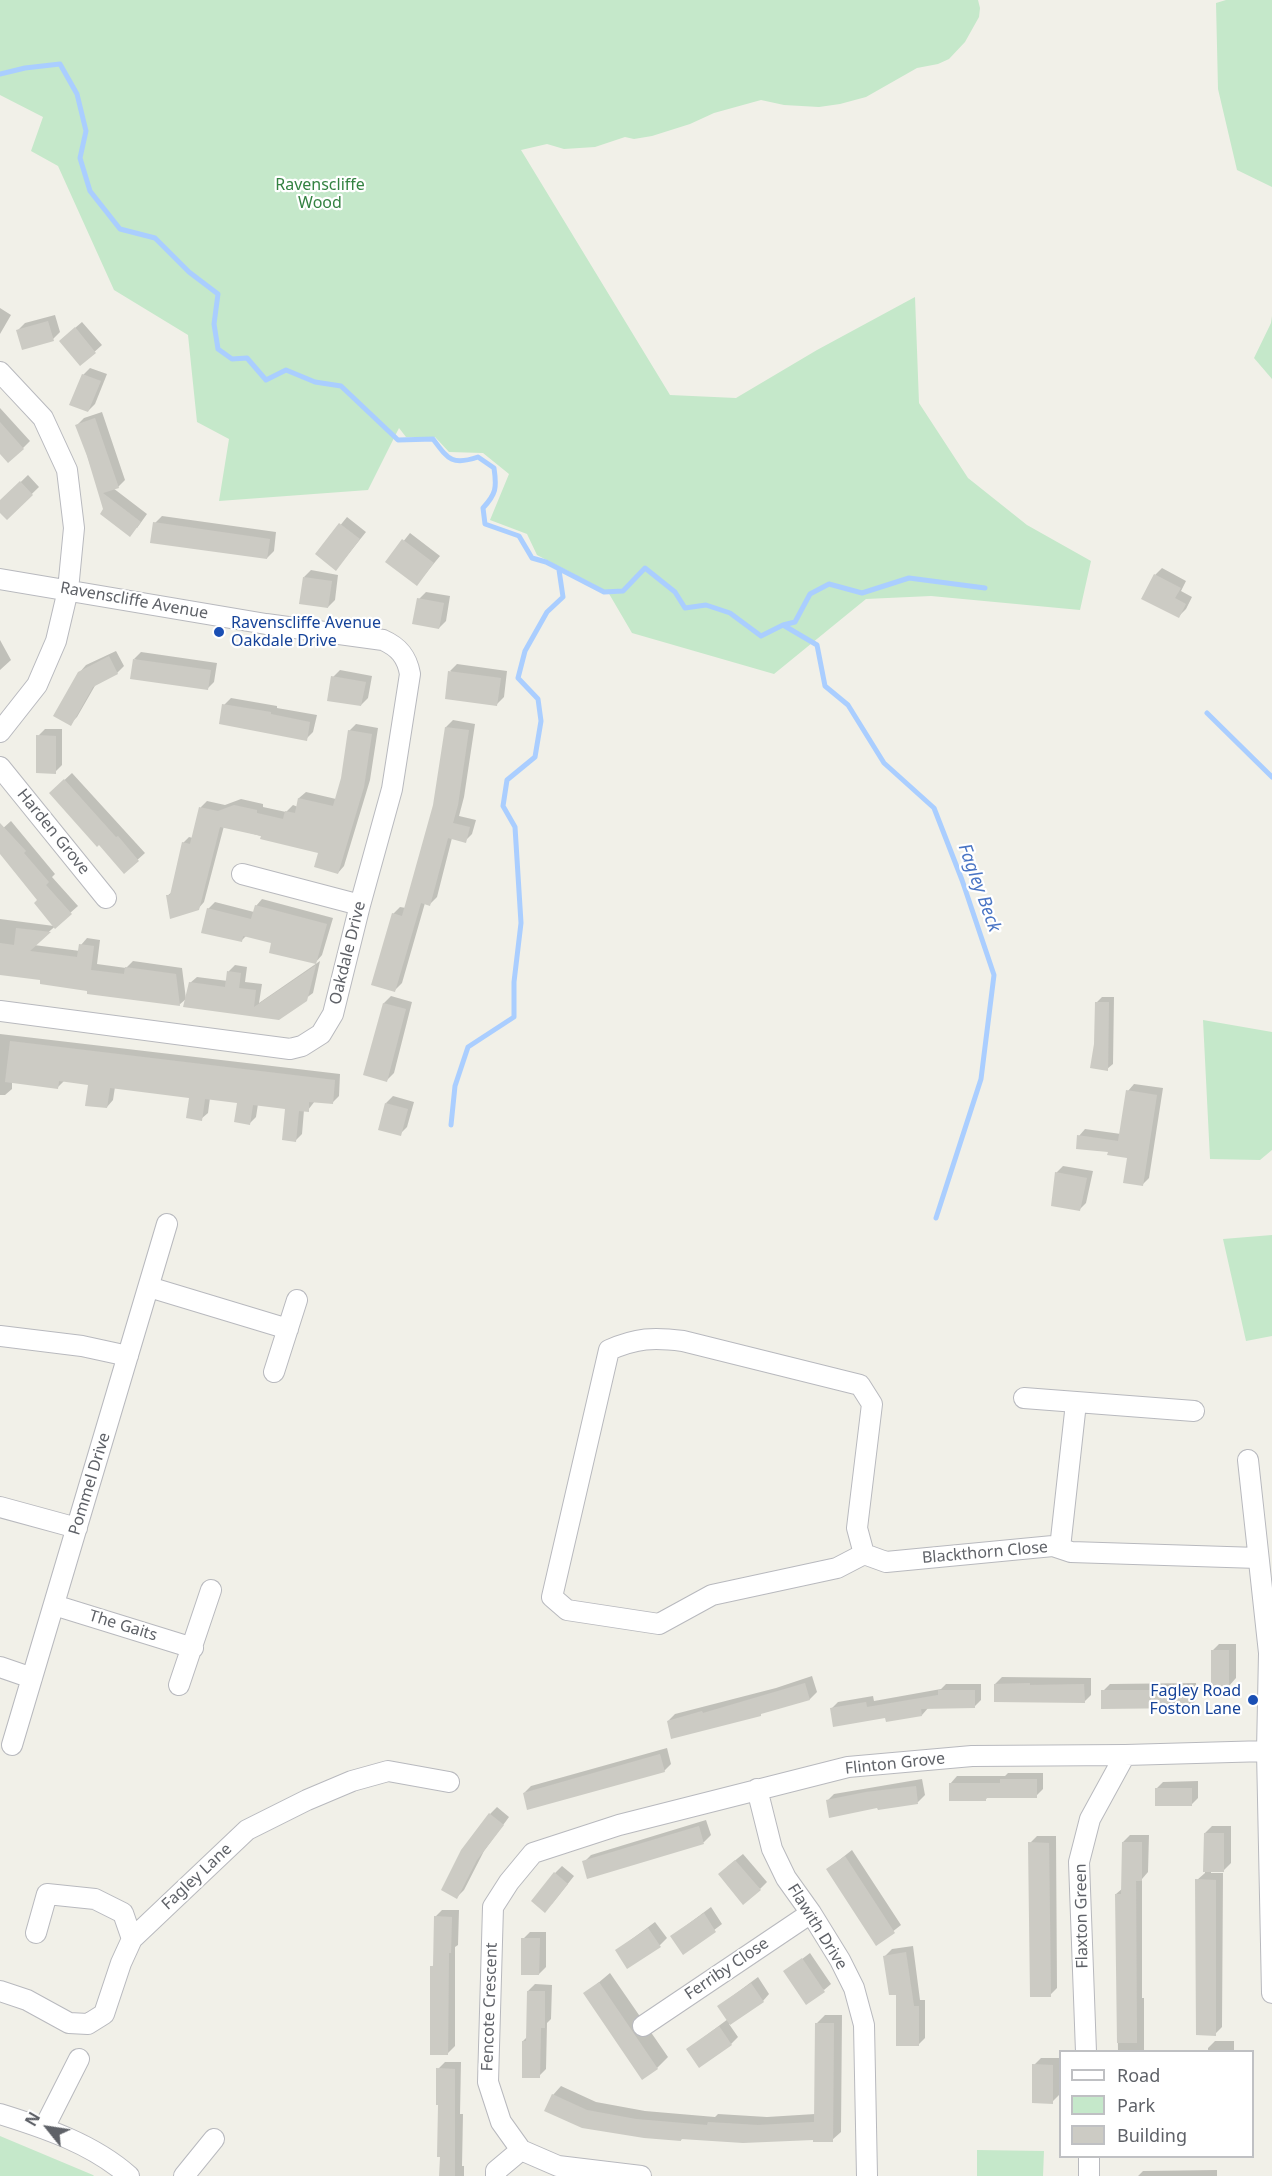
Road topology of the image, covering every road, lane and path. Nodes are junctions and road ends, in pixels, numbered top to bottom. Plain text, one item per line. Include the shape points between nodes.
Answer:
1 (0, 372) edge
2 (0, 579) edge
3 (68, 590) junction
4 (404, 656) joint
5 (0, 732) edge
6 (0, 767) edge
7 (242, 874) dead end
8 (106, 898) dead end
9 (360, 905) junction
10 (0, 1011) edge
11 (168, 1224) dead end
12 (149, 1287) junction
13 (297, 1300) dead end
14 (288, 1329) junction
15 (0, 1336) edge
16 (128, 1356) junction
17 (274, 1372) dead end
18 (1024, 1398) dead end
19 (1076, 1403) junction
20 (1194, 1411) dead end
21 (1248, 1460) dead end
22 (0, 1507) edge
23 (77, 1528) junction
24 (1060, 1548) junction
25 (864, 1554) junction
26 (1258, 1558) junction
27 (211, 1590) dead end
28 (54, 1605) junction
29 (193, 1648) junction
30 (1270, 1653) edge
31 (0, 1667) edge
32 (32, 1678) junction
33 (179, 1685) dead end
34 (12, 1745) dead end
35 (1267, 1751) junction
36 (1125, 1755) junction
37 (449, 1782) dead end
38 (758, 1789) junction
39 (533, 1853) joint
40 (811, 1912) junction
41 (36, 1933) dead end
42 (132, 1939) junction
43 (0, 1991) edge
44 (1272, 1993) edge
45 (643, 2026) dead end
46 (1086, 2050) edge
47 (79, 2059) dead end
48 (0, 2114) edge
49 (44, 2128) junction
50 (214, 2139) dead end
51 (521, 2150) junction
52 (1089, 2158) edge
53 (129, 2176) edge
54 (184, 2176) edge
55 (495, 2176) edge
56 (641, 2176) edge
57 (867, 2176) edge
58 (1089, 2176) edge

1 - 3 street via 43,418 67,470 74,528
2 - 3 street, Ravenscliffe Avenue
3 - 4 street, Ravenscliffe Avenue via 383,640
3 - 5 street via 56,641 38,685
4 - 9 street, Oakdale Drive via 410,674 392,789
6 - 8 street, Harden Grove
7 - 9 street
9 - 10 street, Oakdale Drive via 333,1014 321,1034 302,1046 290,1049
11 - 12 street, Pommel Drive
12 - 14 street
12 - 16 street, Pommel Drive
13 - 14 street
14 - 17 street
15 - 16 street
16 - 23 street, Pommel Drive
18 - 19 street
19 - 20 street
19 - 24 street
21 - 26 street
22 - 23 street
23 - 28 street, Pommel Drive
24 - 25 street, Blackthorn Close via 886,1562
24 - 26 street, Blackthorn Close via 1071,1552
25 - 25 street via 857,1528 872,1404 860,1385 657,1337 609,1350 552,1597 567,1610 659,1624 712,1595 837,1568
26 - 30 street
27 - 29 street
28 - 29 street, The Gaits
28 - 32 street, Pommel Drive
29 - 33 street
30 - 35 street
31 - 32 street
32 - 34 street, Pommel Drive
35 - 36 street, Flinton Grove
35 - 44 street
36 - 38 street, Flinton Grove via 972,1755 848,1767
36 - 46 street, Flaxton Green via 1090,1819 1079,1862
37 - 42 street, Fagley Lane via 388,1771 307,1800 247,1830
38 - 39 street, Flinton Grove via 619,1825
38 - 40 street, Flawith Drive via 772,1849 786,1878
39 - 51 street, Fencote Crescent via 493,1907 488,2082 501,2122
40 - 45 street, Ferriby Close
40 - 57 street, Flawith Drive via 854,1988 864,2025
41 - 42 street via 47,1894 95,1899 123,1912
42 - 43 street, Fagley Lane via 104,2014 88,2024 69,2023 27,2000
47 - 49 street
48 - 49 street
49 - 53 street via 110,2159
50 - 54 street
51 - 55 street
51 - 56 street via 558,2166
52 - 58 street

